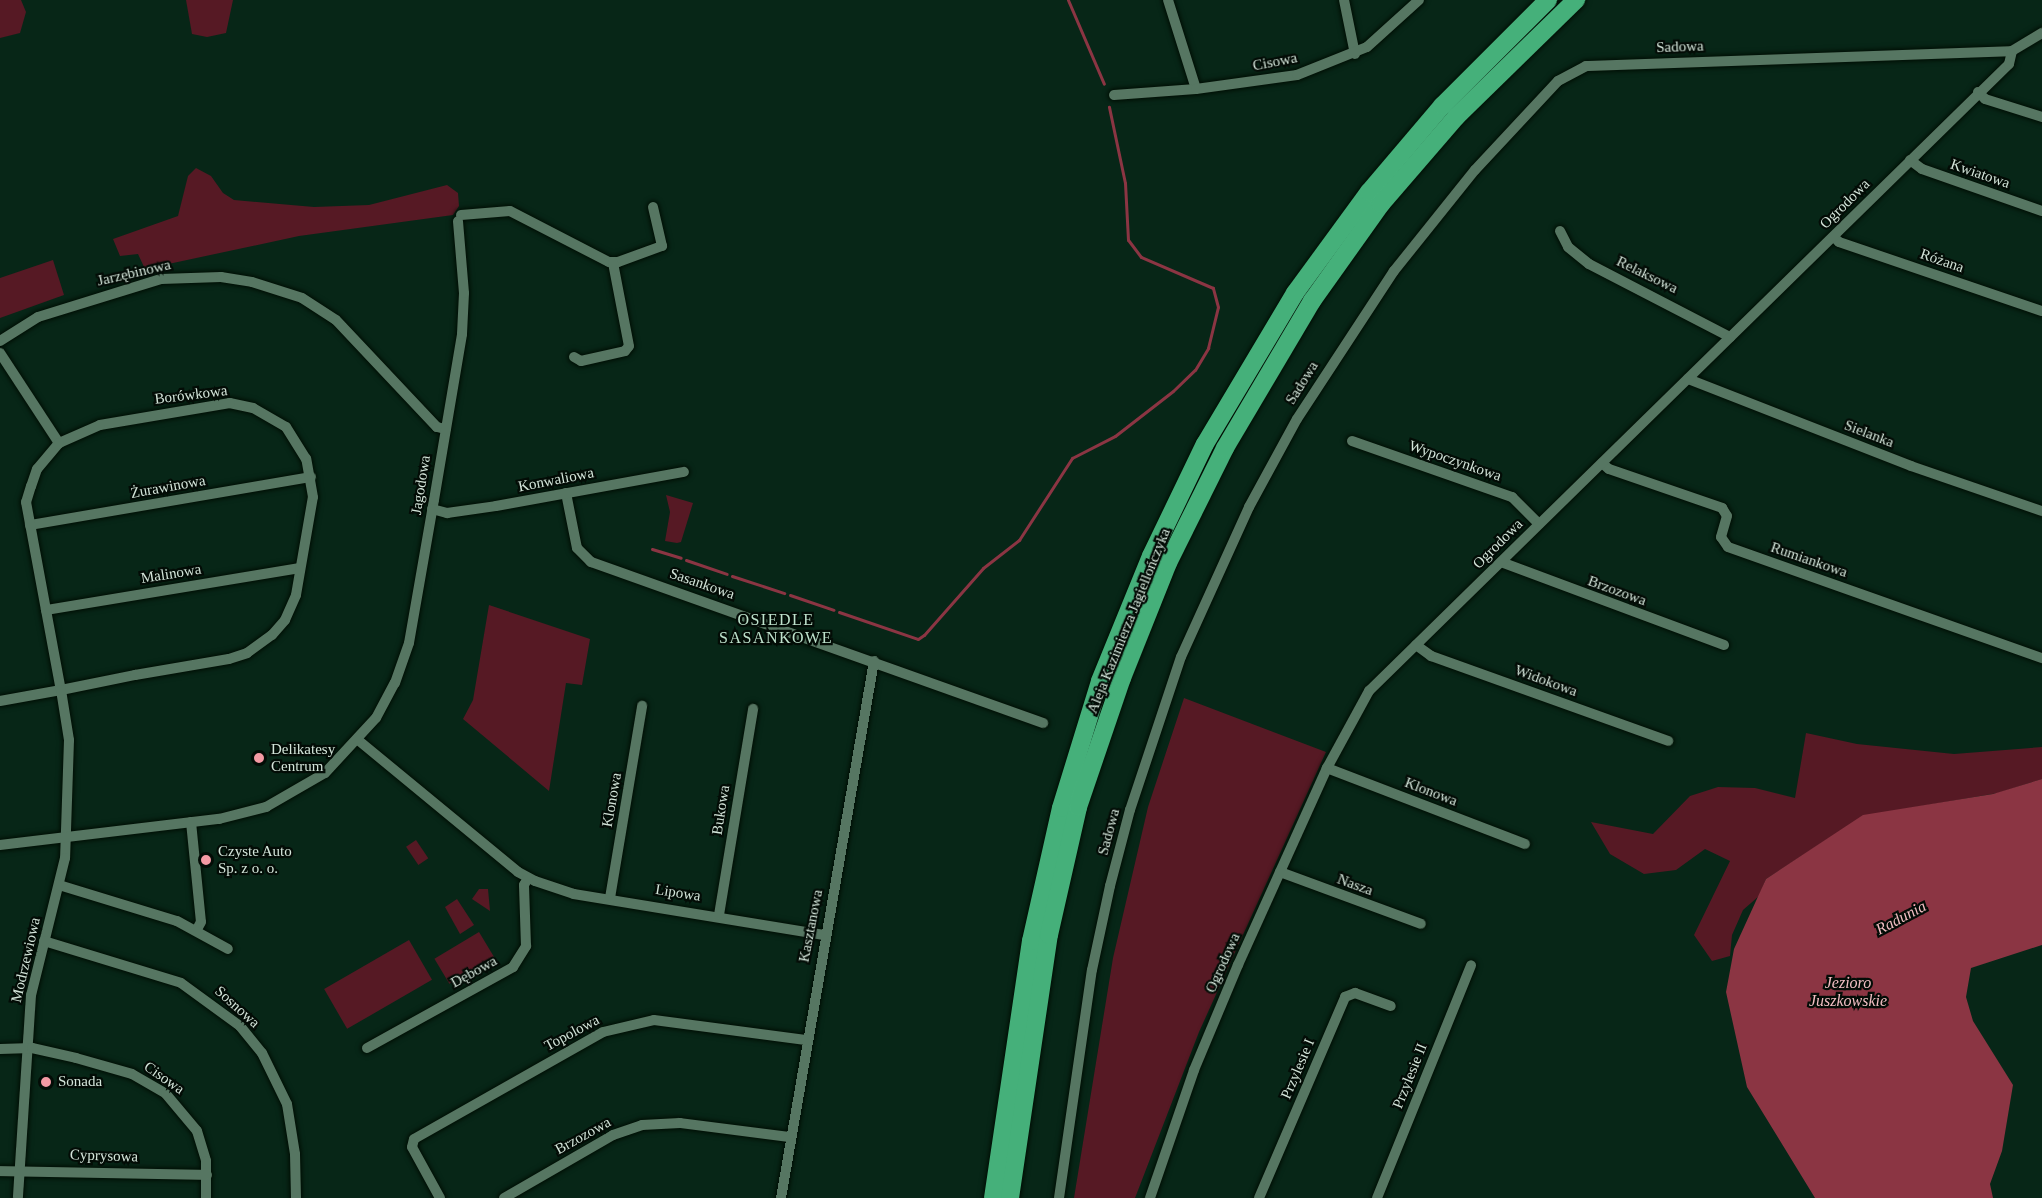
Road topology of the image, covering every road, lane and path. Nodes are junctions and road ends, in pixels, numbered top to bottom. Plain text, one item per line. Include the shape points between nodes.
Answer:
1 (1168, 0) edge
2 (1344, 0) edge
3 (1419, 0) edge
4 (1548, 0) edge
5 (1576, 0) edge
6 (2042, 33) edge
7 (2012, 51) junction
8 (1355, 54) junction
9 (1196, 89) junction
10 (1978, 92) junction
11 (1114, 95) dead end
12 (2042, 117) edge
13 (1910, 160) junction
14 (653, 207) dead end
15 (2042, 211) edge
16 (1560, 231) dead end
17 (1834, 237) junction
18 (614, 263) junction
19 (2042, 311) edge
20 (1730, 337) junction
21 (0, 341) edge
22 (0, 353) edge
23 (574, 357) dead end
24 (1688, 379) junction
25 (446, 429) junction
26 (1352, 441) dead end
27 (59, 442) junction
28 (1602, 463) junction
29 (684, 472) dead end
30 (311, 477) junction
31 (566, 493) junction
32 (432, 509) junction
33 (2042, 511) edge
34 (30, 525) junction
35 (1539, 525) junction
36 (1501, 562) junction
37 (300, 568) junction
38 (46, 610) junction
39 (1416, 645) junction
40 (1724, 645) dead end
41 (2042, 658) edge
42 (874, 661) junction
43 (61, 690) junction
44 (0, 701) edge
45 (642, 706) dead end
46 (753, 710) dead end
47 (1043, 723) dead end
48 (358, 740) junction
49 (1668, 741) dead end
50 (1327, 768) junction
51 (191, 822) junction
52 (66, 838) junction
53 (1525, 844) dead end
54 (0, 845) edge
55 (1280, 872) junction
56 (528, 878) junction
57 (59, 885) junction
58 (610, 898) junction
59 (719, 915) junction
60 (1420, 924) dead end
61 (196, 931) junction
62 (824, 935) junction
63 (44, 940) junction
64 (228, 950) dead end
65 (1471, 965) dead end
66 (1391, 1006) dead end
67 (806, 1040) junction
68 (26, 1047) junction
69 (366, 1048) dead end
70 (0, 1049) edge
71 (790, 1137) junction
72 (19, 1169) junction
73 (0, 1171) edge
74 (207, 1175) junction
75 (18, 1198) edge
76 (206, 1198) edge
77 (296, 1198) edge
78 (440, 1198) edge
79 (504, 1198) edge
80 (781, 1198) edge
81 (993, 1198) edge
82 (1010, 1198) edge
83 (1059, 1198) edge
84 (1150, 1198) edge
85 (1259, 1198) edge
86 (1377, 1198) edge

1 - 9 street
2 - 8 street
3 - 8 street, Cisowa
4 - 81 highway, Aleja Kazimierza Jagiellończyka via 1442,106 1369,192 1295,293 1205,444 1150,556 1100,681 1061,808 1031,941
5 - 82 highway, Aleja Kazimierza Jagiellończyka via 1456,117 1381,204 1306,311 1225,448 1168,562 1122,678 1078,807 1049,935
6 - 7 street, Ogrodowa
7 - 10 street, Ogrodowa via 2009,64
7 - 83 street, Sadowa via 1587,66 1558,81 1475,170 1394,271 1303,410 1249,507 1182,657 1130,810 1110,886 1092,970
8 - 9 street, Cisowa via 1297,75
9 - 11 street, Cisowa
10 - 12 street via 1985,99
10 - 13 street, Ogrodowa
13 - 15 street, Kwiatowa via 1922,169
13 - 17 street, Ogrodowa
14 - 18 street via 663,246
16 - 20 street, Relaksowa via 1568,247 1589,264
17 - 19 street, Różana via 1839,242
17 - 20 street, Ogrodowa
18 - 23 street via 629,346 624,351 581,361
18 - 25 street, Jagodowa via 510,211 460,218 462,334
20 - 24 street, Ogrodowa
21 - 25 street, Jarzębinowa via 38,317 150,281 195,276 252,282 302,298 336,320 437,427
22 - 27 street
24 - 28 street, Ogrodowa
24 - 33 street, Sielanka via 1911,466
25 - 32 street, Jagodowa
26 - 35 street, Wypoczynkowa via 1512,497
27 - 30 street, Borówkowa via 100,425 230,403 262,411 286,427 298,443
27 - 34 street, Borówkowa via 37,469 31,486 26,502
28 - 35 street, Ogrodowa
28 - 41 street, Rumiankowa via 1608,469 1722,508 1727,516 1721,537 1728,547
29 - 31 street, Konwaliowa
30 - 34 street, Żurawinowa
30 - 37 street, Borówkowa via 313,497
31 - 32 street, Konwaliowa via 447,513
31 - 42 street, Sasankowa via 577,548 591,562
32 - 48 street, Jagodowa via 403,660 382,707
34 - 38 street, Borówkowa
35 - 36 street, Ogrodowa
36 - 39 street, Ogrodowa
36 - 40 street, Brzozowa
37 - 38 street, Malinowa
37 - 43 street, Borówkowa via 296,595 285,620 247,653
38 - 43 street, Borówkowa
39 - 49 street, Widokowa via 1431,656
39 - 50 street, Ogrodowa via 1369,691
42 - 47 street, Sasankowa
42 - 62 street, Kasztanowa
43 - 44 street
43 - 52 street, Borówkowa via 69,740
45 - 58 street, Klonowa
46 - 59 street, Bukowa
48 - 51 street, Jagodowa via 317,779 278,802 237,816
48 - 56 street, Lipowa
50 - 53 street, Klonowa
50 - 55 street, Ogrodowa
51 - 52 street, Jagodowa
51 - 61 street via 201,922
52 - 54 street, Jagodowa
52 - 57 street, Modrzewiowa
55 - 60 street, Nasza
55 - 84 street, Ogrodowa via 1194,1070
56 - 58 street, Lipowa via 565,891
56 - 69 street, Dębowa via 524,885 525,946 513,967
57 - 61 street via 177,921
57 - 63 street, Modrzewiowa
58 - 59 street, Lipowa
59 - 62 street, Lipowa
61 - 64 street
62 - 67 street, Kasztanowa
63 - 68 street, Modrzewiowa
63 - 77 street, Sosnowa via 173,979 240,1026 262,1053 287,1104 295,1154
65 - 86 street, Przylesie II
66 - 85 street, Przylesie I via 1355,993 1345,997
67 - 71 street, Kasztanowa
67 - 78 street, Topolowa via 654,1020 597,1035 414,1139 412,1147
68 - 70 street, Cisowa
68 - 72 street, Modrzewiowa
68 - 74 street, Cisowa via 132,1074 166,1094 197,1131
71 - 79 street, Brzozowa via 680,1123 642,1125 613,1135
71 - 80 street, Kasztanowa
72 - 73 street, Cyprysowa
72 - 74 street, Cyprysowa
72 - 75 street, Modrzewiowa
74 - 76 street, Cisowa

